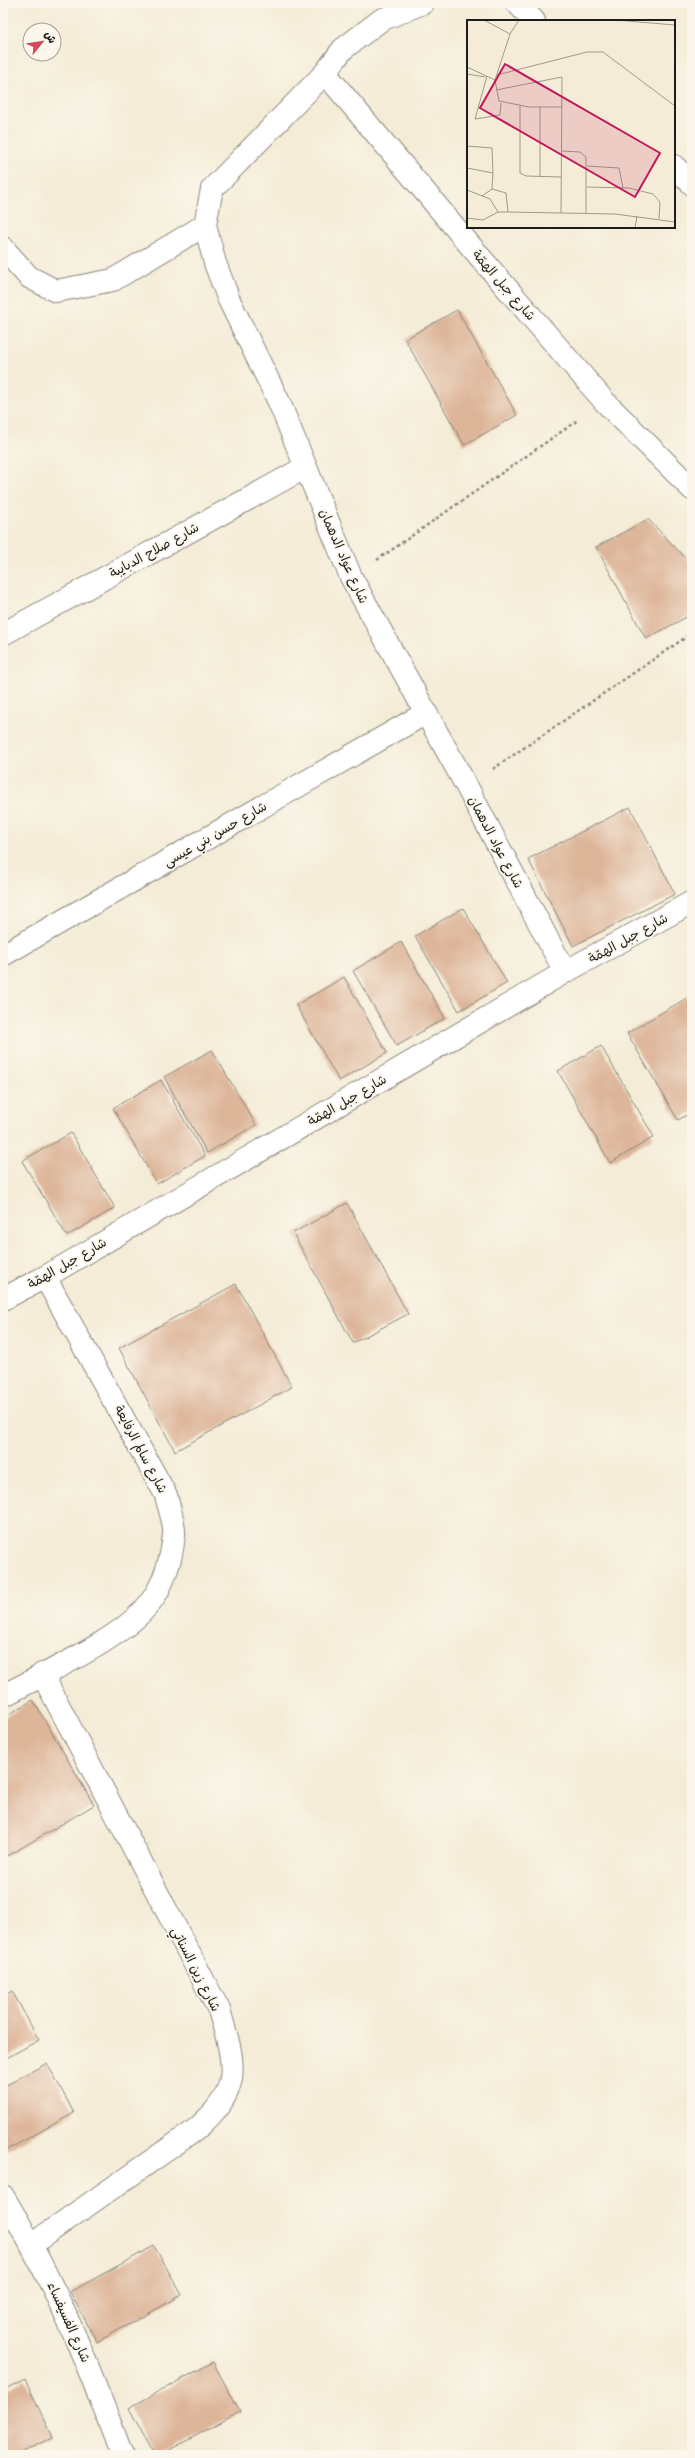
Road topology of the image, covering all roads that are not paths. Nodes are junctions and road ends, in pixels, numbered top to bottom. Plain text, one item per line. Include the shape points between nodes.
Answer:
1 (423, 3) edge
2 (517, 3) edge
3 (533, 20) edge
4 (325, 73) junction
5 (675, 167) edge
6 (692, 184) edge
7 (205, 225) junction
8 (3, 248) edge
9 (306, 467) junction
10 (692, 490) edge
11 (3, 634) edge
12 (426, 714) junction
13 (692, 902) edge
14 (3, 955) edge
15 (565, 972) junction
16 (45, 1277) junction
17 (3, 1299) edge
18 (42, 1674) junction
19 (3, 1696) edge
20 (3, 2196) edge
21 (32, 2244) junction
22 (122, 2455) edge

1 - 4 street, شارع عواد الدهمان via 381,20 343,49
2 - 3 street
4 - 7 street, شارع عواد الدهمان via 212,189
4 - 10 street, شارع جبل الهمّة via 605,402
5 - 6 street
7 - 8 street via 113,280 56,291 29,277
7 - 9 street, شارع عواد الدهمان via 215,263 229,300 279,402
9 - 11 street, شارع صلاح الدبايبة
9 - 12 street, شارع عواد الدهمان via 351,577
12 - 14 street, شارع حسن بني عيسى
12 - 15 street, شارع عواد الدهمان
13 - 15 street, شارع جبل الهمّة
15 - 16 street, شارع جبل الهمّة
16 - 17 street, شارع جبل الهمّة
16 - 18 street, شارع سالم الرفايعة via 166,1495 174,1532 164,1582 149,1605 104,1641
18 - 19 street, شارع سالم الرفايعة
18 - 21 street, شارع زين السناتي via 219,2010 233,2067 225,2097 213,2115 194,2131
20 - 21 street, شارع الفسيفساء
21 - 22 street, شارع الفسيفساء via 69,2319

